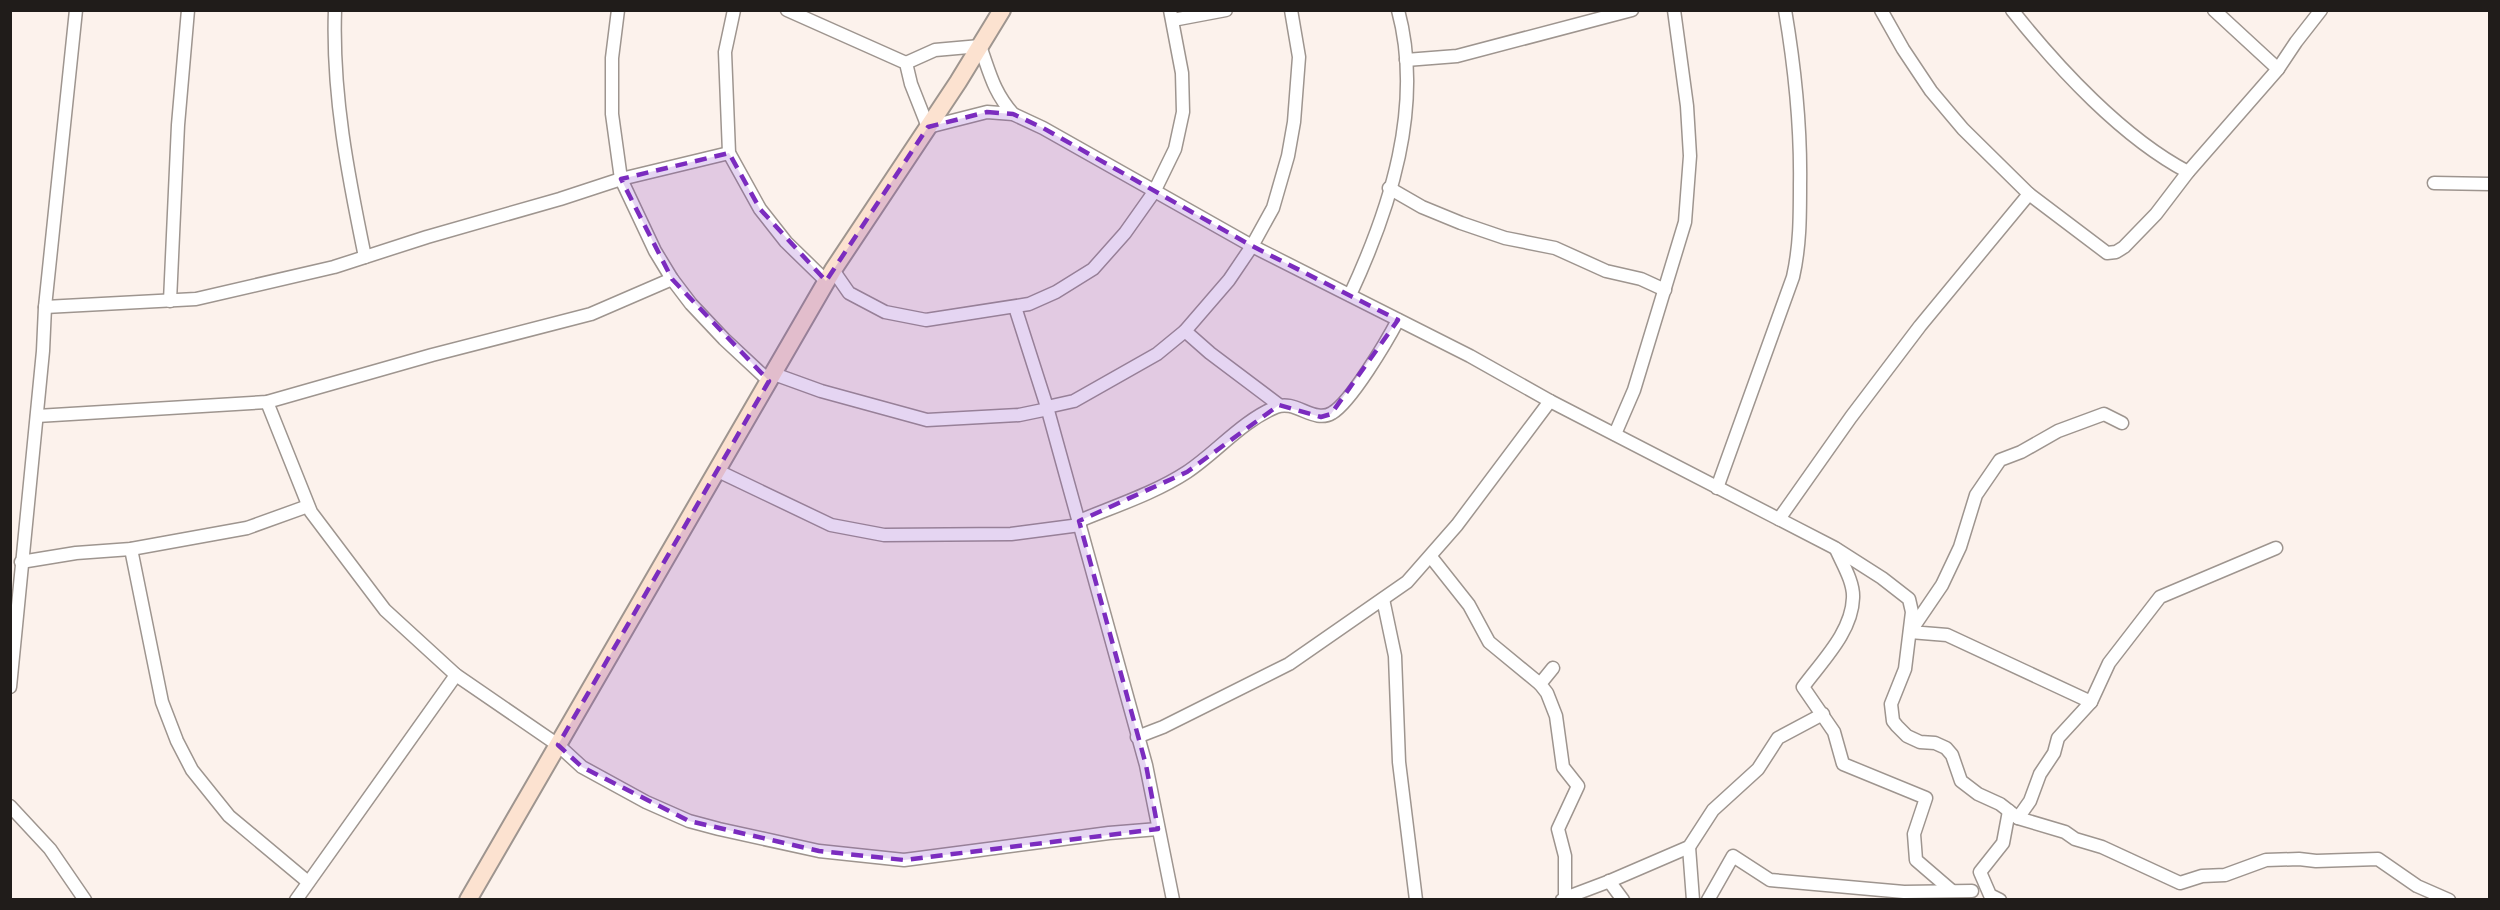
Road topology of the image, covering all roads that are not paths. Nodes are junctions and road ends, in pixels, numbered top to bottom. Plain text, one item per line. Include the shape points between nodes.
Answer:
1 (76, 10) edge
2 (188, 10) edge
3 (335, 10) edge
4 (618, 10) edge
5 (734, 10) edge
6 (787, 10) edge
7 (1002, 10) edge
8 (1226, 10) edge
9 (1291, 10) edge
10 (1398, 10) edge
11 (1632, 10) edge
12 (1674, 10) edge
13 (1785, 10) edge
14 (1881, 10) edge
15 (2012, 10) edge
16 (2214, 10) edge
17 (2321, 10) edge
18 (1171, 15) edge
19 (980, 46) junction
20 (1406, 60) junction
21 (906, 63) junction
22 (2278, 69) junction
23 (1013, 114) junction
24 (928, 127) junction
25 (729, 153) junction
26 (2188, 172) junction
27 (621, 178) junction
28 (2434, 183) dead end
29 (2490, 184) edge
30 (1389, 188) junction
31 (1154, 192) junction
32 (2029, 194) junction
33 (1252, 246) junction
34 (365, 257) junction
35 (830, 276) junction
36 (672, 279) junction
37 (1665, 290) junction
38 (1350, 295) junction
39 (170, 301) junction
40 (45, 307) junction
41 (1015, 307) junction
42 (1398, 320) junction
43 (1185, 331) junction
44 (772, 377) junction
45 (1550, 401) junction
46 (267, 402) junction
47 (1279, 405) junction
48 (1047, 408) junction
49 (37, 416) junction
50 (2122, 423) dead end
51 (1615, 434) junction
52 (718, 471) junction
53 (1717, 488) junction
54 (308, 506) junction
55 (1779, 519) junction
56 (1079, 523) junction
57 (1835, 548) junction
58 (2276, 548) dead end
59 (131, 549) junction
60 (1431, 557) junction
61 (21, 562) junction
62 (1383, 599) junction
63 (1910, 632) junction
64 (1552, 668) dead end
65 (456, 675) junction
66 (1540, 684) junction
67 (10, 687) edge
68 (2091, 702) junction
69 (1823, 714) junction
70 (1137, 737) junction
71 (558, 745) junction
72 (10, 806) edge
73 (2014, 815) junction
74 (1158, 829) junction
75 (1689, 847) junction
76 (1609, 881) junction
77 (308, 882) junction
78 (1953, 895) edge
79 (1970, 895) edge
80 (1564, 899) edge
81 (85, 900) edge
82 (296, 900) edge
83 (468, 900) edge
84 (1173, 900) edge
85 (1416, 900) edge
86 (1623, 900) edge
87 (1693, 900) edge
88 (1708, 900) edge
89 (2000, 900) edge
90 (2449, 900) edge

1 - 40 street
2 - 39 street
3 - 34 street via 338,102
4 - 27 street via 612,58 612,114
5 - 25 street via 725,52
6 - 21 street
7 - 19 street
8 - 18 street
9 - 33 street via 1299,57 1294,122 1273,208
10 - 20 street
11 - 20 street via 1457,56
12 - 37 street via 1690,156 1685,222
13 - 53 street via 1801,133 1799,249 1793,277
14 - 32 street via 1931,91
15 - 26 street via 2093,101 2152,151
16 - 22 street
17 - 22 street
18 - 31 street via 1182,73 1183,112 1174,149
19 - 21 street via 935,50
19 - 23 street via 995,91
19 - 24 street
20 - 30 street via 1407,112 1400,155
21 - 24 street
22 - 26 street
23 - 24 street via 987,112
23 - 31 street via 1095,155
24 - 35 street
25 - 27 street
25 - 35 street via 760,208 786,242
26 - 32 street via 2156,214 2116,252 2097,248
27 - 34 street via 560,200
27 - 36 street
28 - 29 street
30 - 37 street via 1461,223 1505,238 1555,248 1606,271 1641,279
30 - 38 street via 1366,260
31 - 33 street
31 - 41 street via 1093,269 1056,292
32 - 55 street via 1920,326
33 - 38 street
33 - 43 street
34 - 39 street via 196,299
35 - 41 street via 849,293 885,312 926,320
35 - 44 street
36 - 44 street via 724,339
36 - 46 street via 591,314
37 - 51 street via 1634,390
38 - 42 street
39 - 40 street
40 - 49 street
41 - 48 street
42 - 45 street
42 - 47 street via 1342,405 1331,414 1321,417
43 - 47 street
43 - 48 street via 1157,354 1099,389
44 - 48 street via 927,420 1019,415
44 - 52 street
45 - 51 street
45 - 60 street
46 - 49 street
46 - 54 street
47 - 56 street via 1187,472
48 - 56 street
49 - 61 street
50 - 63 street via 2104,414 2058,431 2000,460 1976,495 1960,547 1942,585
51 - 53 street
52 - 56 street via 831,525 884,535 1011,534
52 - 71 street
53 - 55 street
54 - 59 street via 247,528
54 - 65 street via 385,610
55 - 57 street
56 - 70 street
57 - 63 street via 1909,599
57 - 69 street via 1853,597 1843,633 1803,687
58 - 68 street via 2160,597 2109,663
59 - 61 street
59 - 77 street via 162,702 192,770 229,816
60 - 62 street via 1407,582
60 - 66 street via 1469,605 1489,642
61 - 67 street
62 - 70 street via 1289,664
62 - 85 street via 1395,656 1399,762
63 - 68 street via 1947,634
63 - 73 street via 1905,669 1891,704 1893,721 1908,736 1946,748 1961,781
64 - 66 street
65 - 71 street
65 - 77 street
66 - 80 street via 1556,716 1563,767 1578,786 1558,830 1565,856
68 - 73 street via 2058,738 2030,801
69 - 75 street via 1778,738 1758,769 1713,810
69 - 78 street via 1834,732 1843,764 1926,798 1914,834 1916,860
70 - 74 street
71 - 74 street via 582,768 688,820 819,851 904,860
71 - 83 street
72 - 81 street via 50,849
73 - 89 street via 2003,843 1980,872 1990,895
73 - 90 street via 2102,847 2180,884 2202,876 2226,875 2266,860 2368,858 2386,863 2417,885
74 - 84 street
75 - 76 street
75 - 87 street
76 - 80 street
76 - 86 street
77 - 82 street
78 - 79 street
78 - 88 street via 1770,880 1733,856

